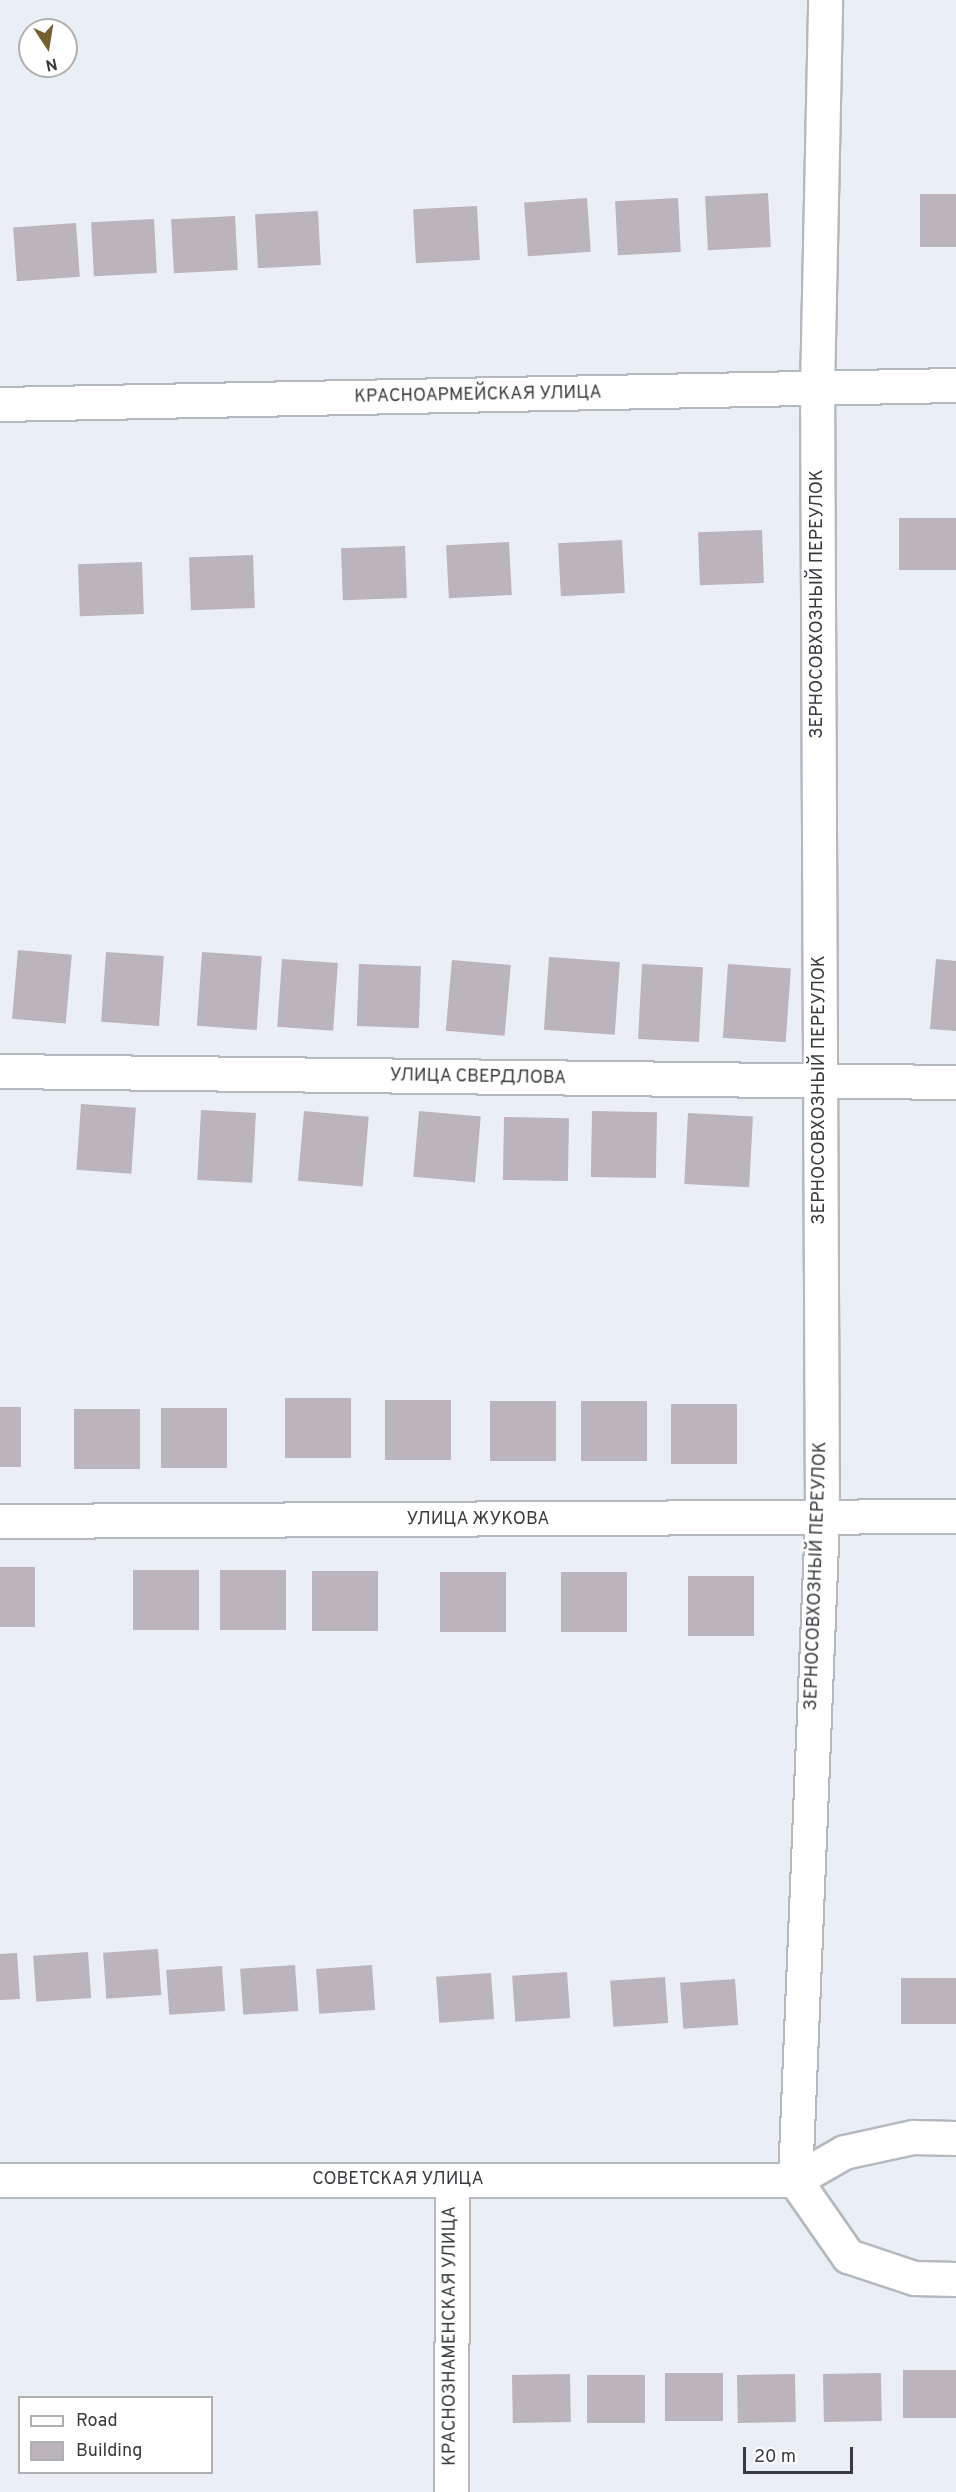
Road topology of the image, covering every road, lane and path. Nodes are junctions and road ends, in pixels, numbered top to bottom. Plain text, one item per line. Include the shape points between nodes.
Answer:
1 (825, 0) edge
2 (956, 385) edge
3 (817, 390) junction
4 (0, 404) edge
5 (0, 1071) edge
6 (956, 1082) edge
7 (820, 1083) junction
8 (956, 1516) edge
9 (822, 1518) junction
10 (0, 1521) edge
11 (956, 2138) edge
12 (0, 2180) edge
13 (452, 2180) junction
14 (795, 2180) junction
15 (956, 2279) edge
16 (451, 2492) edge

1 - 3 street, ЗЕРНОСОВХОЗНЫЙ ПЕРЕУЛОК
2 - 3 street, КРАСНОАРМЕЙСКАЯ УЛИЦА
3 - 4 street, КРАСНОАРМЕЙСКАЯ УЛИЦА
3 - 7 street, ЗЕРНОСОВХОЗНЫЙ ПЕРЕУЛОК
5 - 7 street, УЛИЦА СВЕРДЛОВА
6 - 7 street, УЛИЦА СВЕРДЛОВА
7 - 9 street, ЗЕРНОСОВХОЗНЫЙ ПЕРЕУЛОК
8 - 9 street, УЛИЦА ЖУКОВА
9 - 10 street, УЛИЦА ЖУКОВА
9 - 14 street, ЗЕРНОСОВХОЗНЫЙ ПЕРЕУЛОК
11 - 14 street, СОВЕТСКАЯ УЛИЦА via 913,2137 844,2152
12 - 13 street, СОВЕТСКАЯ УЛИЦА
13 - 14 street, СОВЕТСКАЯ УЛИЦА
13 - 16 street, КРАСНОЗНАМЕНСКАЯ УЛИЦА
14 - 15 street via 848,2256 914,2278

